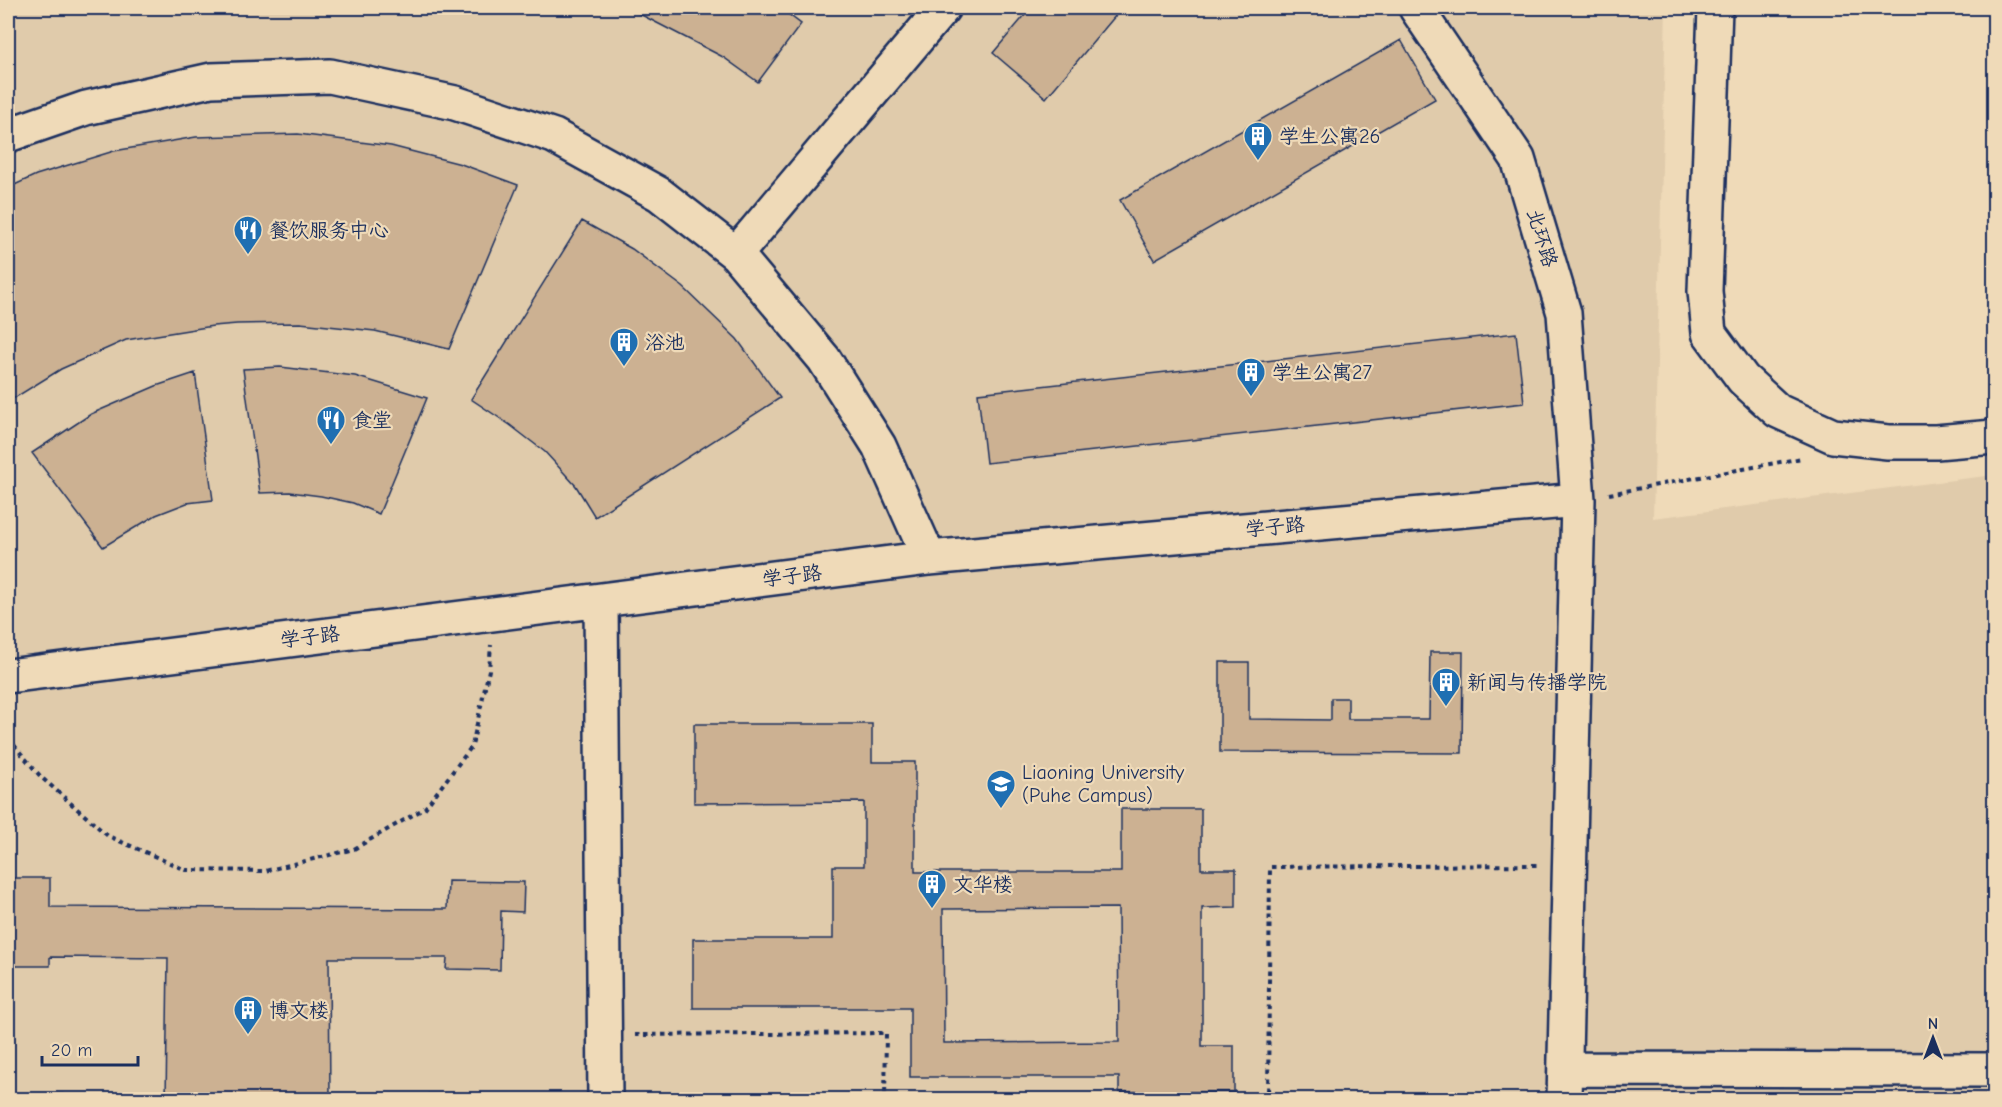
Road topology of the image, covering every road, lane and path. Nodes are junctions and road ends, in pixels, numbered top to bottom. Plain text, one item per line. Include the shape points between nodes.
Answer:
1 (943, 8) edge
2 (1416, 8) edge
3 (1714, 8) edge
4 (8, 135) edge
5 (736, 254) junction
6 (1995, 437) edge
7 (1806, 458) dead end
8 (1578, 500) junction
9 (929, 558) junction
10 (601, 600) junction
11 (494, 614) junction
12 (8, 676) edge
13 (8, 738) edge
14 (1570, 865) junction
15 (604, 1035) junction
16 (1995, 1070) edge
17 (1565, 1084) edge
18 (604, 1100) edge
19 (885, 1100) edge
20 (1268, 1100) edge

1 - 5 street
2 - 8 street, 北环路 via 1518,159 1564,313
3 - 6 street via 1705,291 1709,333 1743,379 1778,411 1833,436 1888,442
4 - 5 street via 86,108 212,80 330,76 455,103 554,136 659,194
5 - 9 street via 824,359 879,446
7 - 8 path
8 - 9 street, 学子路
8 - 14 street, 北环路
9 - 10 street, 学子路
10 - 11 street, 学子路
10 - 15 street
11 - 12 street, 学子路
11 - 13 path via 489,670 472,746 425,808 354,849 265,871 186,870 108,836 41,777
14 - 17 street, 北环路
14 - 20 path via 1270,867
15 - 18 street
15 - 19 path via 886,1033
16 - 17 street

